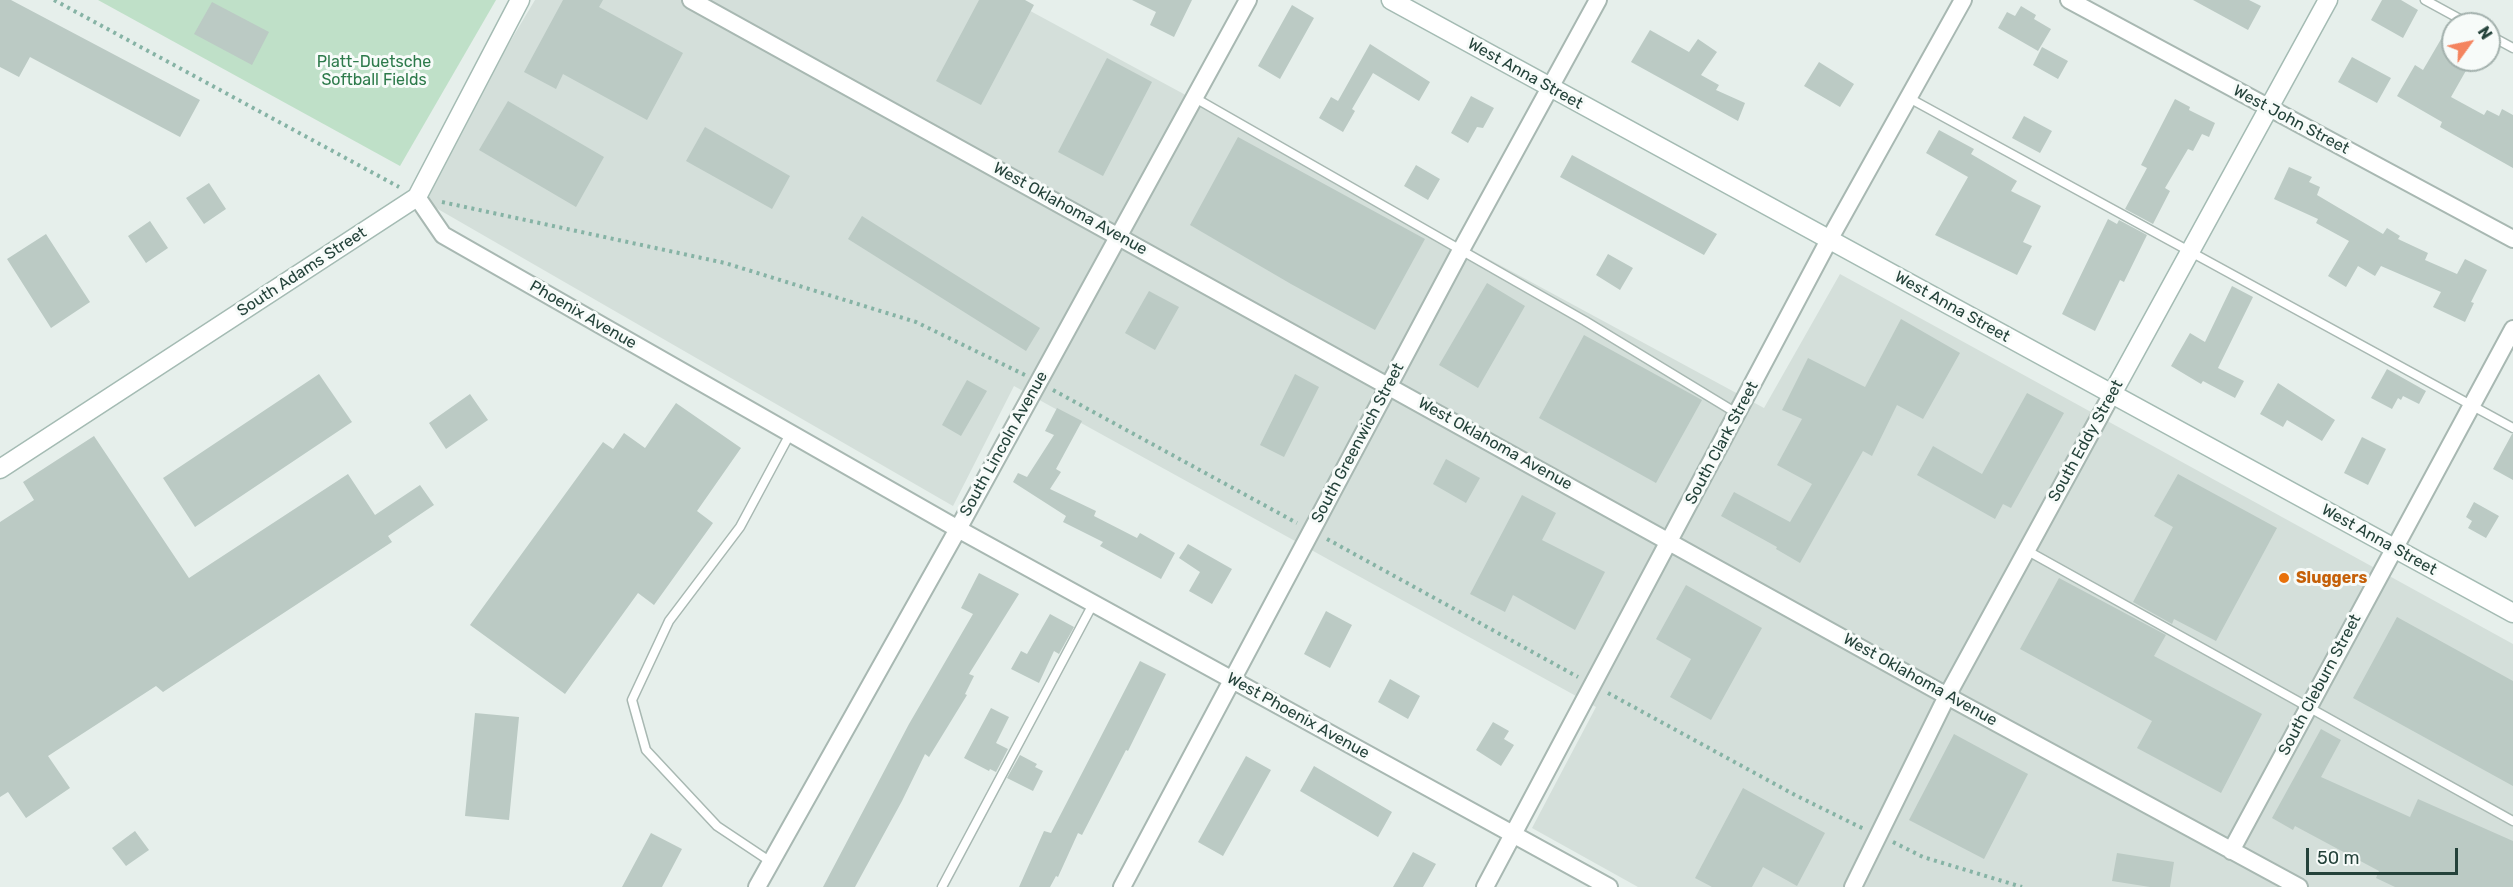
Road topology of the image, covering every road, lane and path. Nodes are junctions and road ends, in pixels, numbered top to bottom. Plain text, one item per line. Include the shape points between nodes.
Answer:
1 (54, 0) edge
2 (520, 0) edge
3 (691, 0) edge
4 (1248, 0) edge
5 (1391, 0) edge
6 (1598, 0) edge
7 (1963, 0) edge
8 (2069, 0) edge
9 (2328, 0) edge
10 (2426, 0) edge
11 (2448, 12) edge
12 (1550, 87) junction
13 (1195, 98) junction
14 (1909, 98) junction
15 (2269, 108) junction
16 (417, 197) junction
17 (1119, 236) junction
18 (2513, 239) edge
19 (1829, 240) junction
20 (1461, 250) junction
21 (2190, 252) junction
22 (2513, 329) edge
23 (1038, 382) junction
24 (1389, 385) junction
25 (2112, 394) junction
26 (2471, 405) junction
27 (1738, 414) junction
28 (2513, 428) edge
29 (790, 434) junction
30 (0, 469) edge
31 (957, 529) junction
32 (1311, 531) junction
33 (1670, 541) junction
34 (2393, 548) junction
35 (2026, 550) junction
36 (1093, 604) junction
37 (2513, 613) edge
38 (1232, 680) junction
39 (1594, 685) junction
40 (1947, 696) junction
41 (2307, 709) junction
42 (2513, 821) edge
43 (1514, 835) junction
44 (1878, 835) junction
45 (2231, 851) junction
46 (771, 862) junction
47 (757, 887) edge
48 (942, 887) edge
49 (1122, 887) edge
50 (1485, 887) edge
51 (1609, 887) edge
52 (1853, 887) edge
53 (2022, 887) edge
54 (2299, 887) edge

1 - 16 path
2 - 16 main road, South Adams Street
3 - 17 street, West Oklahoma Avenue
4 - 13 street, South Lincoln Avenue
5 - 12 main road, West Anna Street
6 - 12 street, South Greenwich Street
7 - 14 street, South Clark Street
8 - 15 street, West John Street
9 - 15 main road, South Eddy Street
10 - 11 lane
12 - 19 main road, West Anna Street
12 - 20 street, South Greenwich Street
13 - 17 street, South Lincoln Avenue
13 - 20 lane
14 - 19 street, South Clark Street
14 - 21 lane
15 - 18 street, West John Street
15 - 21 main road, South Eddy Street
16 - 23 path via 725,264 916,322
16 - 29 street, Phoenix Avenue via 443,235
16 - 30 main road, South Adams Street
17 - 23 street, South Lincoln Avenue
17 - 24 street, West Oklahoma Avenue
19 - 25 main road, West Anna Street
19 - 27 street, South Clark Street
20 - 24 street, South Greenwich Street
20 - 27 lane
21 - 25 main road, South Eddy Street
21 - 26 lane
22 - 26 street, South Cleburn Street
23 - 31 street, South Lincoln Avenue
23 - 32 path
24 - 32 street, South Greenwich Street
24 - 33 street, West Oklahoma Avenue
25 - 34 main road, West Anna Street
25 - 35 street, South Eddy Street
26 - 28 lane
26 - 34 street, South Cleburn Street
27 - 33 street, South Clark Street
29 - 31 street, Phoenix Avenue
29 - 46 lane via 740,527 669,621 632,700 646,750 717,826
31 - 36 street, West Phoenix Avenue
31 - 46 street, South Lincoln Avenue
32 - 38 street, South Greenwich Street
32 - 39 path
33 - 39 street, South Clark Street
33 - 40 street, West Oklahoma Avenue
34 - 37 main road, West Anna Street
34 - 41 street, South Cleburn Street
35 - 40 street, South Eddy Street
35 - 41 lane
36 - 38 street, West Phoenix Avenue
36 - 48 lane
38 - 43 street, West Phoenix Avenue
38 - 49 street, South Greenwich Street
39 - 43 street, South Clark Street
39 - 44 path via 1795,795
40 - 44 street, South Eddy Street
40 - 45 street, West Oklahoma Avenue
41 - 42 lane
41 - 45 street, South Cleburn Street
43 - 50 street, South Clark Street
43 - 51 street, West Phoenix Avenue
44 - 52 street, South Eddy Street
44 - 53 path via 1923,857
45 - 54 street, West Oklahoma Avenue
46 - 47 street, South Lincoln Avenue

